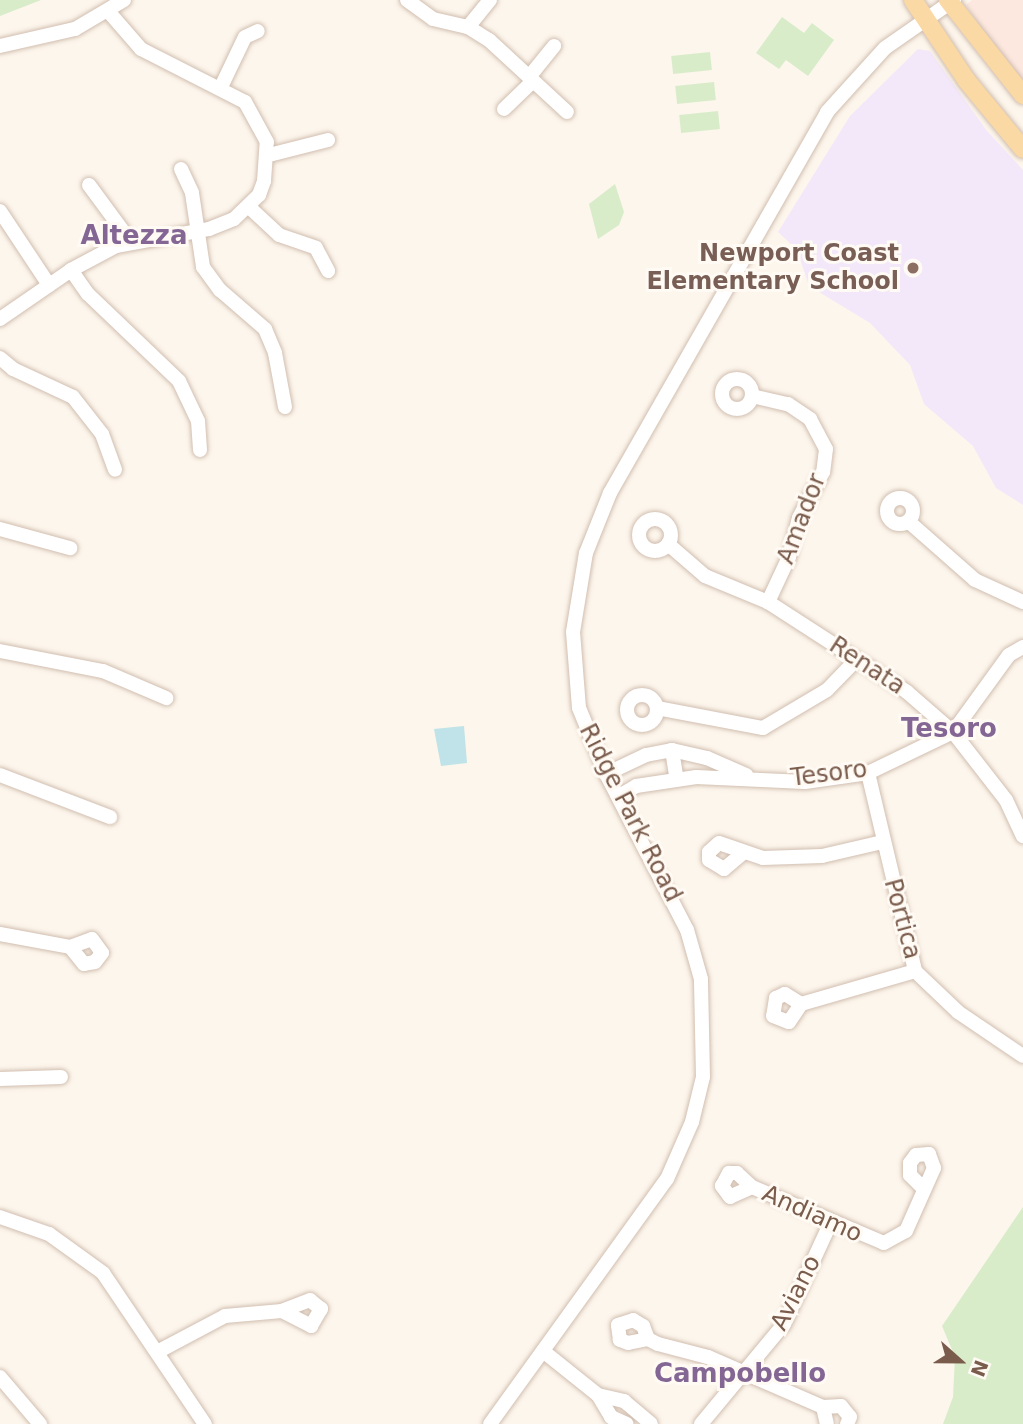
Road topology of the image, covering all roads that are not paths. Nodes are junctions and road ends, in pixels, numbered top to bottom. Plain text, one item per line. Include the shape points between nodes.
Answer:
1 (124, 0) edge
2 (407, 0) edge
3 (490, 0) edge
4 (913, 0) edge
5 (950, 0) edge
6 (108, 11) junction
7 (925, 18) junction
8 (468, 27) junction
9 (258, 31) dead end
10 (0, 46) edge
11 (555, 46) dead end
12 (531, 79) junction
13 (221, 87) junction
14 (1023, 95) edge
15 (503, 109) dead end
16 (567, 112) dead end
17 (328, 140) dead end
18 (1023, 149) edge
19 (269, 155) junction
20 (181, 169) dead end
21 (89, 185) dead end
22 (249, 207) junction
23 (0, 211) edge
24 (195, 231) junction
25 (131, 242) junction
26 (71, 270) junction
27 (328, 271) dead end
28 (49, 285) junction
29 (0, 319) edge
30 (0, 358) edge
31 (752, 396) dead end
32 (285, 407) dead end
33 (200, 450) dead end
34 (116, 470) dead end
35 (908, 522) dead end
36 (0, 529) edge
37 (668, 544) dead end
38 (70, 548) dead end
39 (768, 602) junction
40 (1023, 602) edge
41 (1023, 647) edge
42 (0, 651) edge
43 (857, 659) junction
44 (166, 698) dead end
45 (657, 708) dead end
46 (953, 732) junction
47 (672, 750) junction
48 (868, 773) junction
49 (606, 774) junction
50 (0, 775) edge
51 (754, 778) junction
52 (677, 780) junction
53 (619, 796) junction
54 (110, 817) dead end
55 (1023, 836) edge
56 (882, 842) junction
57 (743, 853) dead end
58 (0, 934) edge
59 (70, 947) dead end
60 (915, 971) junction
61 (801, 1004) dead end
62 (1023, 1056) edge
63 (61, 1077) dead end
64 (0, 1079) edge
65 (752, 1187) dead end
66 (922, 1187) dead end
67 (0, 1217) edge
68 (831, 1222) junction
69 (282, 1311) dead end
70 (648, 1339) dead end
71 (159, 1351) junction
72 (543, 1351) junction
73 (744, 1372) junction
74 (0, 1377) edge
75 (823, 1407) junction
76 (629, 1420) edge
77 (40, 1424) edge
78 (205, 1424) edge
79 (490, 1424) edge
80 (651, 1424) edge
81 (701, 1424) edge
82 (827, 1424) edge
83 (847, 1424) edge

1 - 6 street
2 - 8 street via 433,19
3 - 8 street
4 - 7 main road
5 - 7 street, Ridge Park Road
5 - 14 main road
6 - 10 street via 75,29
6 - 13 street via 141,49
7 - 18 main road via 967,81
7 - 49 street, Ridge Park Road via 857,74 827,112 602,510 578,583 572,662 579,708
8 - 12 street
9 - 13 street via 245,37
11 - 12 street
12 - 15 street
12 - 16 street
13 - 19 street via 255,114
17 - 19 street
19 - 22 street via 264,181
20 - 24 street via 192,193
21 - 25 street
22 - 24 street via 220,226
22 - 27 street via 279,235 316,248
23 - 28 street
24 - 25 street
24 - 32 street via 198,254 210,279 257,319 271,340
25 - 26 street
26 - 28 street
26 - 33 street via 88,295 179,381 198,421
28 - 29 street
30 - 34 street via 13,369 73,397 102,434
31 - 39 street, Amador via 788,404 810,419 826,449 822,472 799,518 789,557
35 - 40 street via 975,580
36 - 38 street
37 - 39 street, Renata via 705,576
39 - 43 street, Renata
41 - 46 street, Tesoro via 1009,655
42 - 44 street via 103,671
43 - 45 street via 827,690 763,728
43 - 46 street, Renata via 907,692
46 - 48 street, Tesoro
46 - 55 street, Renata via 1006,800
47 - 49 street, Tesoro via 646,755
47 - 51 street, Tesoro via 708,758
47 - 52 street
48 - 51 street, Tesoro via 805,782
48 - 56 street, Portica
49 - 53 street, Ridge Park Road
50 - 54 street
51 - 52 street, Tesoro
52 - 53 street, Tesoro via 636,786
53 - 72 street, Ridge Park Road via 694,950 705,1012 703,1077 689,1132 667,1179
56 - 57 street via 822,856 763,858
56 - 60 street, Portica
58 - 59 street
60 - 61 street
60 - 62 street, Portica via 958,1012
63 - 64 street
65 - 68 street, Andiamo
66 - 68 street, Andiamo via 905,1231 892,1242 875,1242
67 - 71 street via 49,1234 86,1258 120,1292
68 - 73 street, Aviano via 784,1324
69 - 71 street via 225,1316
70 - 73 street
71 - 78 street
72 - 76 street via 598,1395 611,1417
72 - 79 street, Ridge Park Road
73 - 75 street
73 - 81 street, Aviano
74 - 77 street
75 - 82 street
75 - 83 street via 847,1409
76 - 80 street

